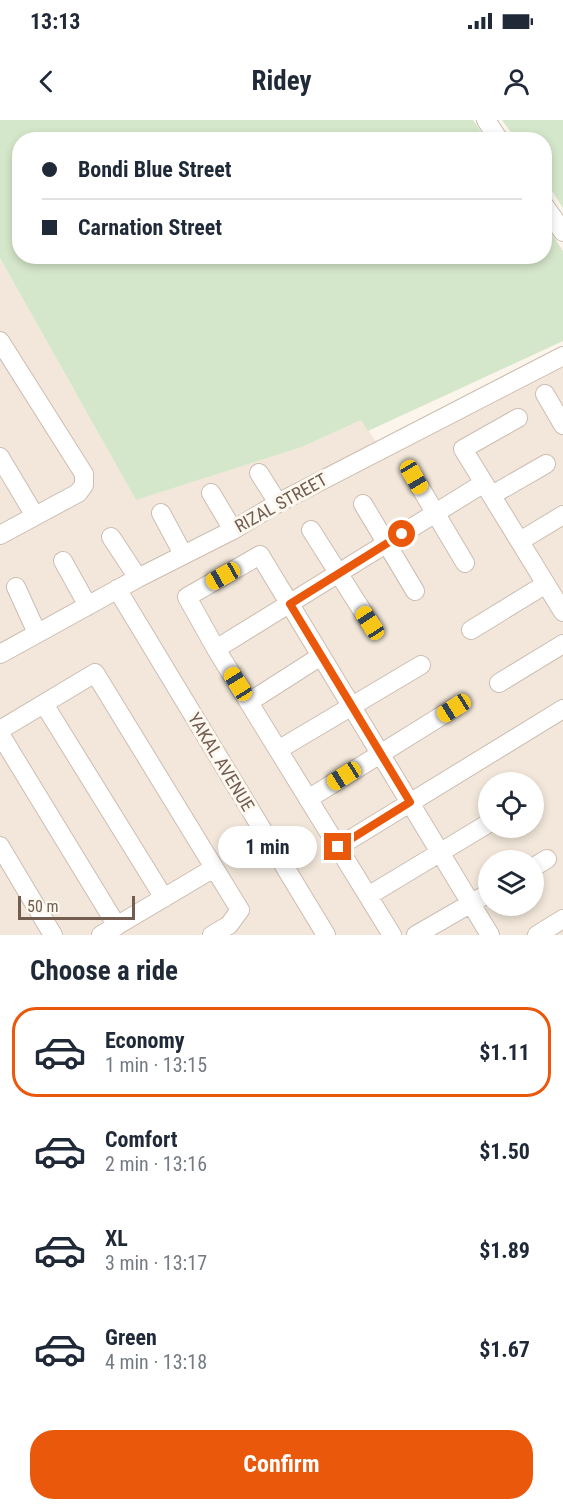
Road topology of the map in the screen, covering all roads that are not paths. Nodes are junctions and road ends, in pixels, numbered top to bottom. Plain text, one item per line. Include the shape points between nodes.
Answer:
1 (552, 216) edge
2 (563, 232) edge
3 (0, 342) edge
4 (563, 356) edge
5 (545, 394) dead end
6 (519, 418) dead end
7 (562, 420) edge
8 (0, 458) edge
9 (546, 464) dead end
10 (259, 473) dead end
11 (414, 477) dead end
12 (488, 489) junction
13 (211, 493) dead end
14 (278, 503) junction
15 (363, 504) dead end
16 (161, 513) dead end
17 (435, 513) junction
18 (563, 514) edge
19 (36, 516) junction
20 (232, 530) junction
21 (311, 530) dead end
22 (0, 535) edge
23 (111, 537) dead end
24 (520, 542) junction
25 (386, 544) junction
26 (183, 554) junction
27 (63, 561) dead end
28 (465, 563) dead end
29 (338, 574) junction
30 (138, 578) junction
31 (16, 587) dead end
32 (553, 587) edge
33 (117, 589) junction
34 (414, 591) dead end
35 (290, 604) junction
36 (88, 606) junction
37 (563, 612) edge
38 (370, 623) dead end
39 (471, 630) dead end
40 (37, 633) junction
41 (563, 644) edge
42 (216, 650) junction
43 (0, 654) edge
44 (321, 656) junction
45 (421, 664) dead end
46 (499, 683) dead end
47 (249, 702) junction
48 (44, 704) junction
49 (351, 706) junction
50 (454, 708) dead end
51 (563, 709) edge
52 (0, 732) edge
53 (278, 750) junction
54 (380, 754) junction
55 (308, 799) junction
56 (410, 802) junction
57 (478, 830) edge
58 (0, 846) edge
59 (338, 847) junction
60 (440, 853) junction
61 (214, 868) junction
62 (368, 896) junction
63 (164, 898) junction
64 (478, 900) edge
65 (471, 904) junction
66 (563, 919) edge
67 (109, 930) edge
68 (322, 934) edge
69 (52, 935) edge
70 (212, 935) edge
71 (392, 935) edge
72 (416, 935) edge
73 (490, 935) edge
74 (537, 935) edge

1 - 2 street
3 - 19 street via 84,474 84,485 78,493
4 - 14 street, RIZAL STREET
5 - 7 street
6 - 12 street via 463,449
8 - 19 street
9 - 12 street
10 - 14 street
11 - 17 street
12 - 17 street
12 - 24 street
13 - 20 street
14 - 20 street, RIZAL STREET
15 - 25 street
16 - 26 street
17 - 25 street
17 - 28 street
18 - 24 street
19 - 22 street
20 - 26 street, RIZAL STREET
21 - 29 street
23 - 30 street
24 - 32 street
25 - 29 street
25 - 34 street
26 - 30 street, RIZAL STREET
27 - 36 street
29 - 35 street
29 - 38 street
30 - 33 street, RIZAL STREET
31 - 40 street
32 - 37 street
32 - 39 street
33 - 36 street, RIZAL STREET
33 - 68 street, YAKAL AVENUE
35 - 42 street
35 - 42 street via 260,555 187,597
35 - 44 street
36 - 40 street, RIZAL STREET
40 - 43 street, RIZAL STREET
41 - 46 street
42 - 47 street
44 - 47 street
44 - 49 street
45 - 49 street
47 - 53 street
48 - 52 street
48 - 61 street via 95,672
48 - 63 street
49 - 53 street
49 - 54 street
50 - 54 street
51 - 56 street
52 - 67 street
53 - 55 street
54 - 55 street
54 - 56 street
55 - 59 street
56 - 59 street
56 - 60 street
57 - 60 street
58 - 69 street
59 - 62 street
60 - 62 street
60 - 65 street
61 - 63 street
61 - 70 street via 240,910 229,925
62 - 71 street
63 - 67 street
64 - 65 street
65 - 72 street
65 - 73 street
66 - 74 street

